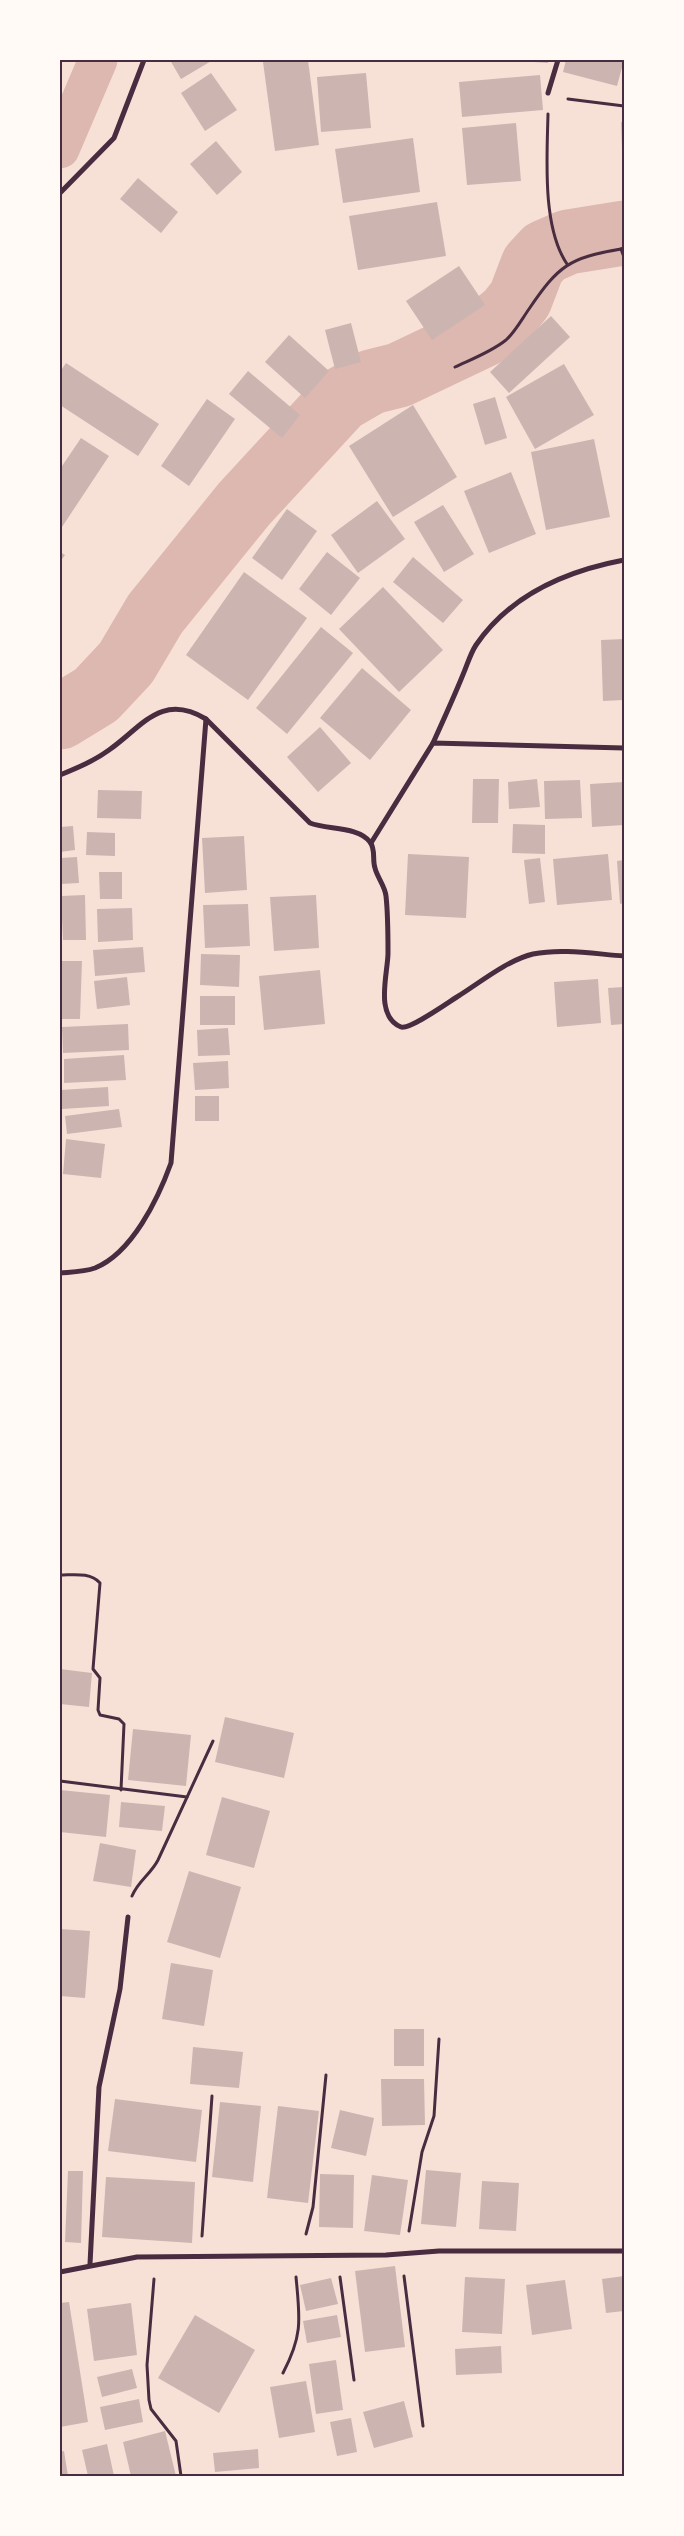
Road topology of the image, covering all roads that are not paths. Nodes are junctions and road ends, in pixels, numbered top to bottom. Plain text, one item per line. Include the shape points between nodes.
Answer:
1 (144, 60) edge
2 (558, 60) edge
3 (548, 93) road end
4 (60, 193) edge
5 (624, 560) edge
6 (206, 719) junction
7 (434, 743) junction
8 (624, 748) edge
9 (60, 775) edge
10 (371, 843) junction
11 (624, 956) edge
12 (60, 1273) edge
13 (128, 1916) road end
14 (624, 2252) edge
15 (90, 2264) junction
16 (60, 2272) edge

1 - 4 street via 114,138
2 - 3 street
5 - 7 street via 541,587 499,616 475,646
6 - 9 street via 181,708 154,714 110,750
6 - 10 street via 310,822 321,828 363,835
6 - 12 street via 171,1163 161,1192 146,1217 111,1259 94,1268
7 - 8 street
7 - 10 street
10 - 11 street via 374,866 386,893 386,1004 392,1020 400,1026 419,1021 531,954
13 - 15 street via 120,1989 99,2087
14 - 15 street via 439,2251 295,2256 137,2256
15 - 16 street

